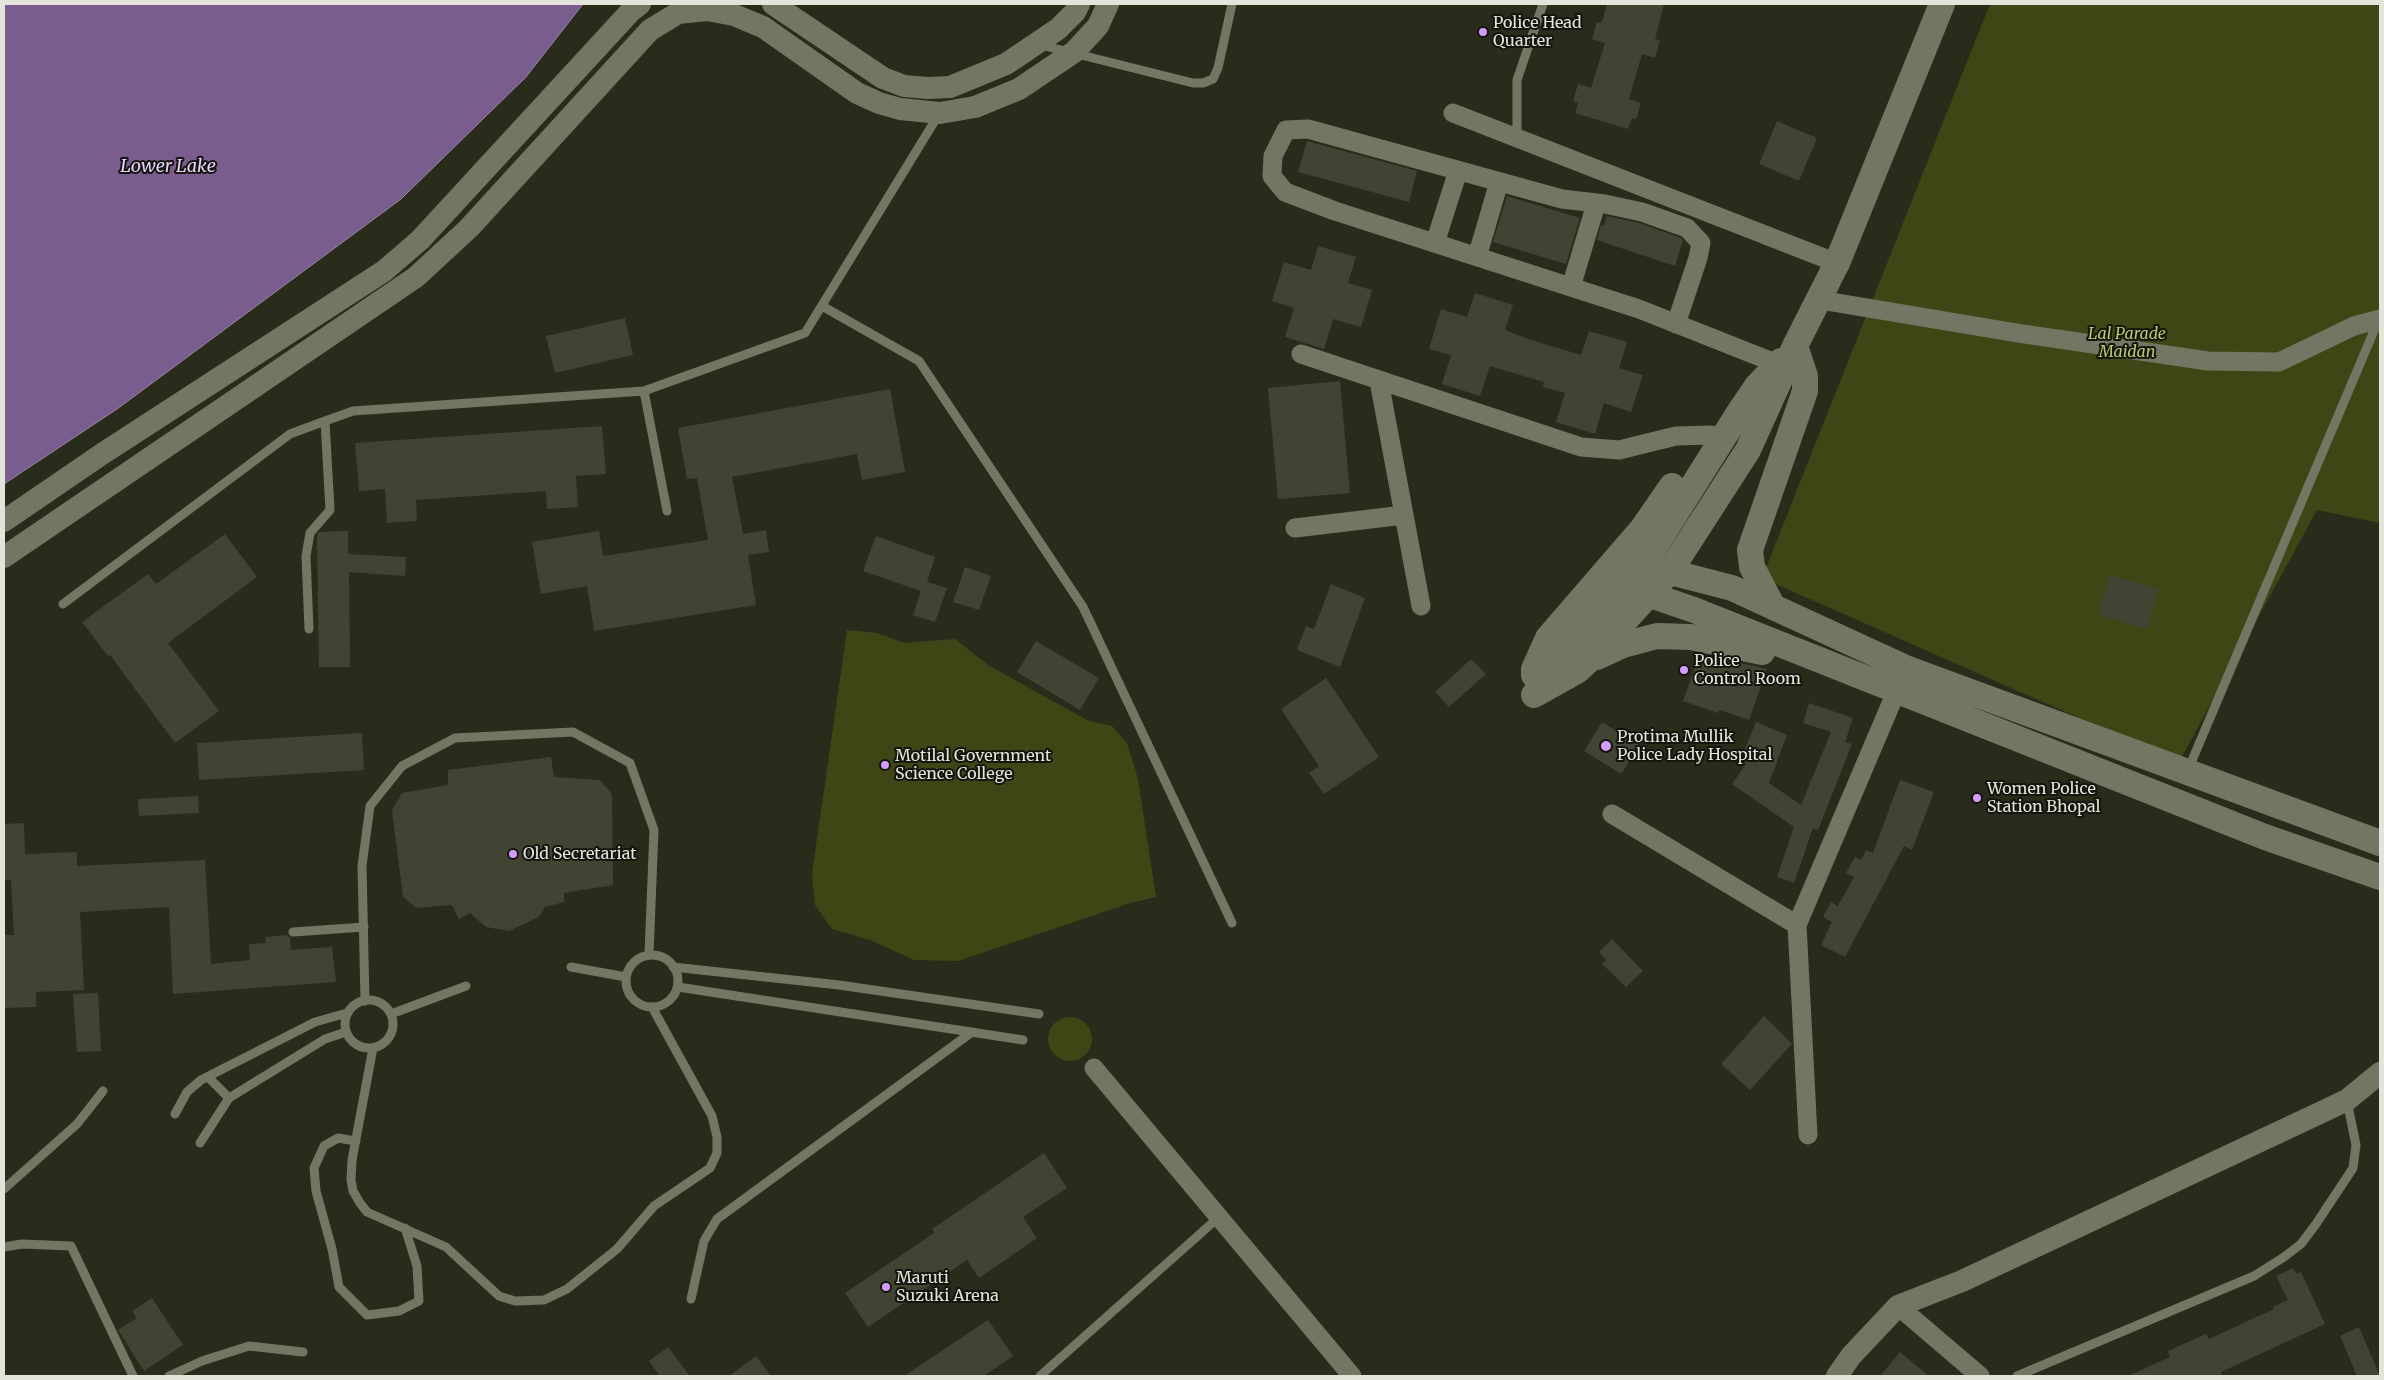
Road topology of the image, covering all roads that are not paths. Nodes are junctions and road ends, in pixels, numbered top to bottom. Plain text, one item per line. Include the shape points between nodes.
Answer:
1 (640, 4) edge
2 (773, 4) edge
3 (1079, 4) edge
4 (1108, 4) edge
5 (1232, 4) edge
6 (1543, 4) edge
7 (1942, 4) edge
8 (1038, 44) junction
9 (1074, 52) junction
10 (940, 113) junction
11 (1453, 113) dead end
12 (1517, 138) junction
13 (1458, 171) junction
14 (1499, 182) junction
15 (1596, 204) junction
16 (1436, 243) junction
17 (1477, 257) junction
18 (1837, 263) junction
19 (1571, 287) junction
20 (1820, 300) junction
21 (822, 306) junction
22 (2380, 318) edge
23 (1676, 324) junction
24 (1301, 354) dead end
25 (1787, 355) junction
26 (1379, 381) junction
27 (644, 391) junction
28 (1748, 399) junction
29 (325, 421) junction
30 (1712, 435) junction
31 (667, 511) dead end
32 (1404, 515) junction
33 (4, 521) edge
34 (1295, 528) dead end
35 (4, 557) edge
36 (1642, 565) junction
37 (1670, 571) junction
38 (1624, 586) junction
39 (1649, 594) junction
40 (63, 604) dead end
41 (1421, 606) dead end
42 (1773, 607) junction
43 (309, 628) dead end
44 (1588, 661) junction
45 (1836, 668) junction
46 (1896, 692) junction
47 (1534, 695) junction
48 (2188, 772) junction
49 (1612, 814) dead end
50 (2380, 843) edge
51 (2380, 876) edge
52 (1232, 923) dead end
53 (1797, 925) junction
54 (364, 927) junction
55 (293, 932) dead end
56 (649, 954) junction
57 (674, 966) junction
58 (571, 967) dead end
59 (626, 977) junction
60 (466, 986) dead end
61 (678, 987) junction
62 (365, 1001) junction
63 (652, 1007) junction
64 (348, 1013) junction
65 (391, 1014) junction
66 (1039, 1014) dead end
67 (346, 1032) junction
68 (972, 1032) junction
69 (1022, 1040) dead end
70 (373, 1048) junction
71 (1094, 1068) dead end
72 (2380, 1073) edge
73 (208, 1077) junction
74 (103, 1090) dead end
75 (229, 1098) junction
76 (2347, 1100) junction
77 (175, 1114) dead end
78 (1808, 1135) dead end
79 (356, 1141) junction
80 (200, 1144) dead end
81 (4, 1189) edge
82 (1219, 1217) junction
83 (405, 1228) junction
84 (4, 1247) edge
85 (691, 1300) dead end
86 (1898, 1306) junction
87 (303, 1352) dead end
88 (133, 1376) edge
89 (169, 1376) edge
90 (1040, 1376) edge
91 (1352, 1376) edge
92 (1837, 1376) edge
93 (1980, 1376) edge
94 (2017, 1376) edge

1 - 33 street via 420,240 384,271
2 - 8 street via 883,78 904,86 950,87 1006,64
3 - 8 street via 1076,12
4 - 9 street via 1098,26
5 - 9 lane via 1218,68 1213,79 1203,83 1192,83
6 - 12 lane via 1517,80
7 - 18 main road
8 - 9 lane
9 - 10 street via 1019,89 975,107
10 - 21 lane
10 - 35 street via 900,109 857,93 763,27 734,15 707,10 678,13 650,30 469,228 416,277
11 - 12 street
12 - 18 street
13 - 14 street
13 - 16 street
13 - 16 street via 1308,130 1286,130 1273,156 1272,176 1285,192
14 - 15 street via 1562,199
14 - 17 street
15 - 19 street
15 - 23 street via 1642,212 1687,228 1701,243
16 - 17 street
17 - 19 street
18 - 20 main road
19 - 23 street
20 - 22 street via 2208,361 2279,362 2354,326
20 - 25 main road
21 - 27 lane via 805,333
21 - 52 lane via 919,361 1083,607
22 - 48 lane
23 - 25 street
24 - 26 street
25 - 28 main road
25 - 37 main road via 1748,450
25 - 42 main road via 1805,376 1805,391 1750,550 1752,567
26 - 30 street via 1581,447 1619,450 1676,436
26 - 32 street
27 - 29 lane via 353,410
27 - 31 lane
28 - 30 main road
28 - 36 main road
29 - 40 lane via 290,434
29 - 43 lane via 330,510 310,533 306,556
30 - 47 main road via 1697,450 1643,528 1548,638 1534,669
32 - 34 street
32 - 41 street
36 - 37 main road
36 - 38 main road
37 - 39 main road
37 - 42 main road via 1732,588
38 - 39 main road
38 - 47 main road via 1559,654
39 - 44 main road
39 - 45 main road
42 - 48 main road via 1908,669
44 - 45 main road via 1623,645 1657,636 1691,637 1743,646 1807,666
44 - 47 main road via 1577,671
45 - 46 main road
46 - 51 main road via 2265,837
46 - 53 street
48 - 50 main road
49 - 53 street
53 - 78 street
54 - 55 lane
54 - 56 lane via 362,866 370,806 402,766 456,738 573,732 630,763 654,830
54 - 62 lane
56 - 57 lane via 665,958
56 - 59 lane via 634,962
57 - 61 lane
57 - 66 lane via 839,985
58 - 59 lane
59 - 63 lane via 626,986 636,1001
60 - 65 lane
61 - 63 lane via 669,1001
61 - 68 lane
62 - 64 lane
62 - 65 lane via 380,1003
63 - 83 lane via 712,1116 717,1153 710,1168 654,1206 617,1249 567,1289 544,1300 515,1301 499,1296 446,1247
64 - 67 lane
64 - 73 lane via 315,1022
65 - 70 lane via 393,1030 390,1037 384,1044
67 - 70 lane via 353,1043
67 - 75 lane via 325,1039
68 - 69 lane
68 - 85 lane via 717,1219 704,1241
70 - 79 lane
71 - 82 street
72 - 76 street
73 - 75 lane
73 - 77 lane via 187,1092
74 - 81 lane via 76,1124
75 - 80 lane
76 - 86 street via 1962,1281
76 - 94 lane via 2356,1146 2353,1168 2301,1244 2254,1276
79 - 83 lane via 351,1180 353,1191 367,1212
79 - 83 lane via 338,1138 324,1146 314,1168 316,1191 339,1287 367,1315 398,1311 419,1301 417,1266
82 - 90 lane
82 - 91 street
84 - 88 lane via 22,1244 71,1246
86 - 92 street
86 - 93 street
87 - 89 lane via 249,1346

